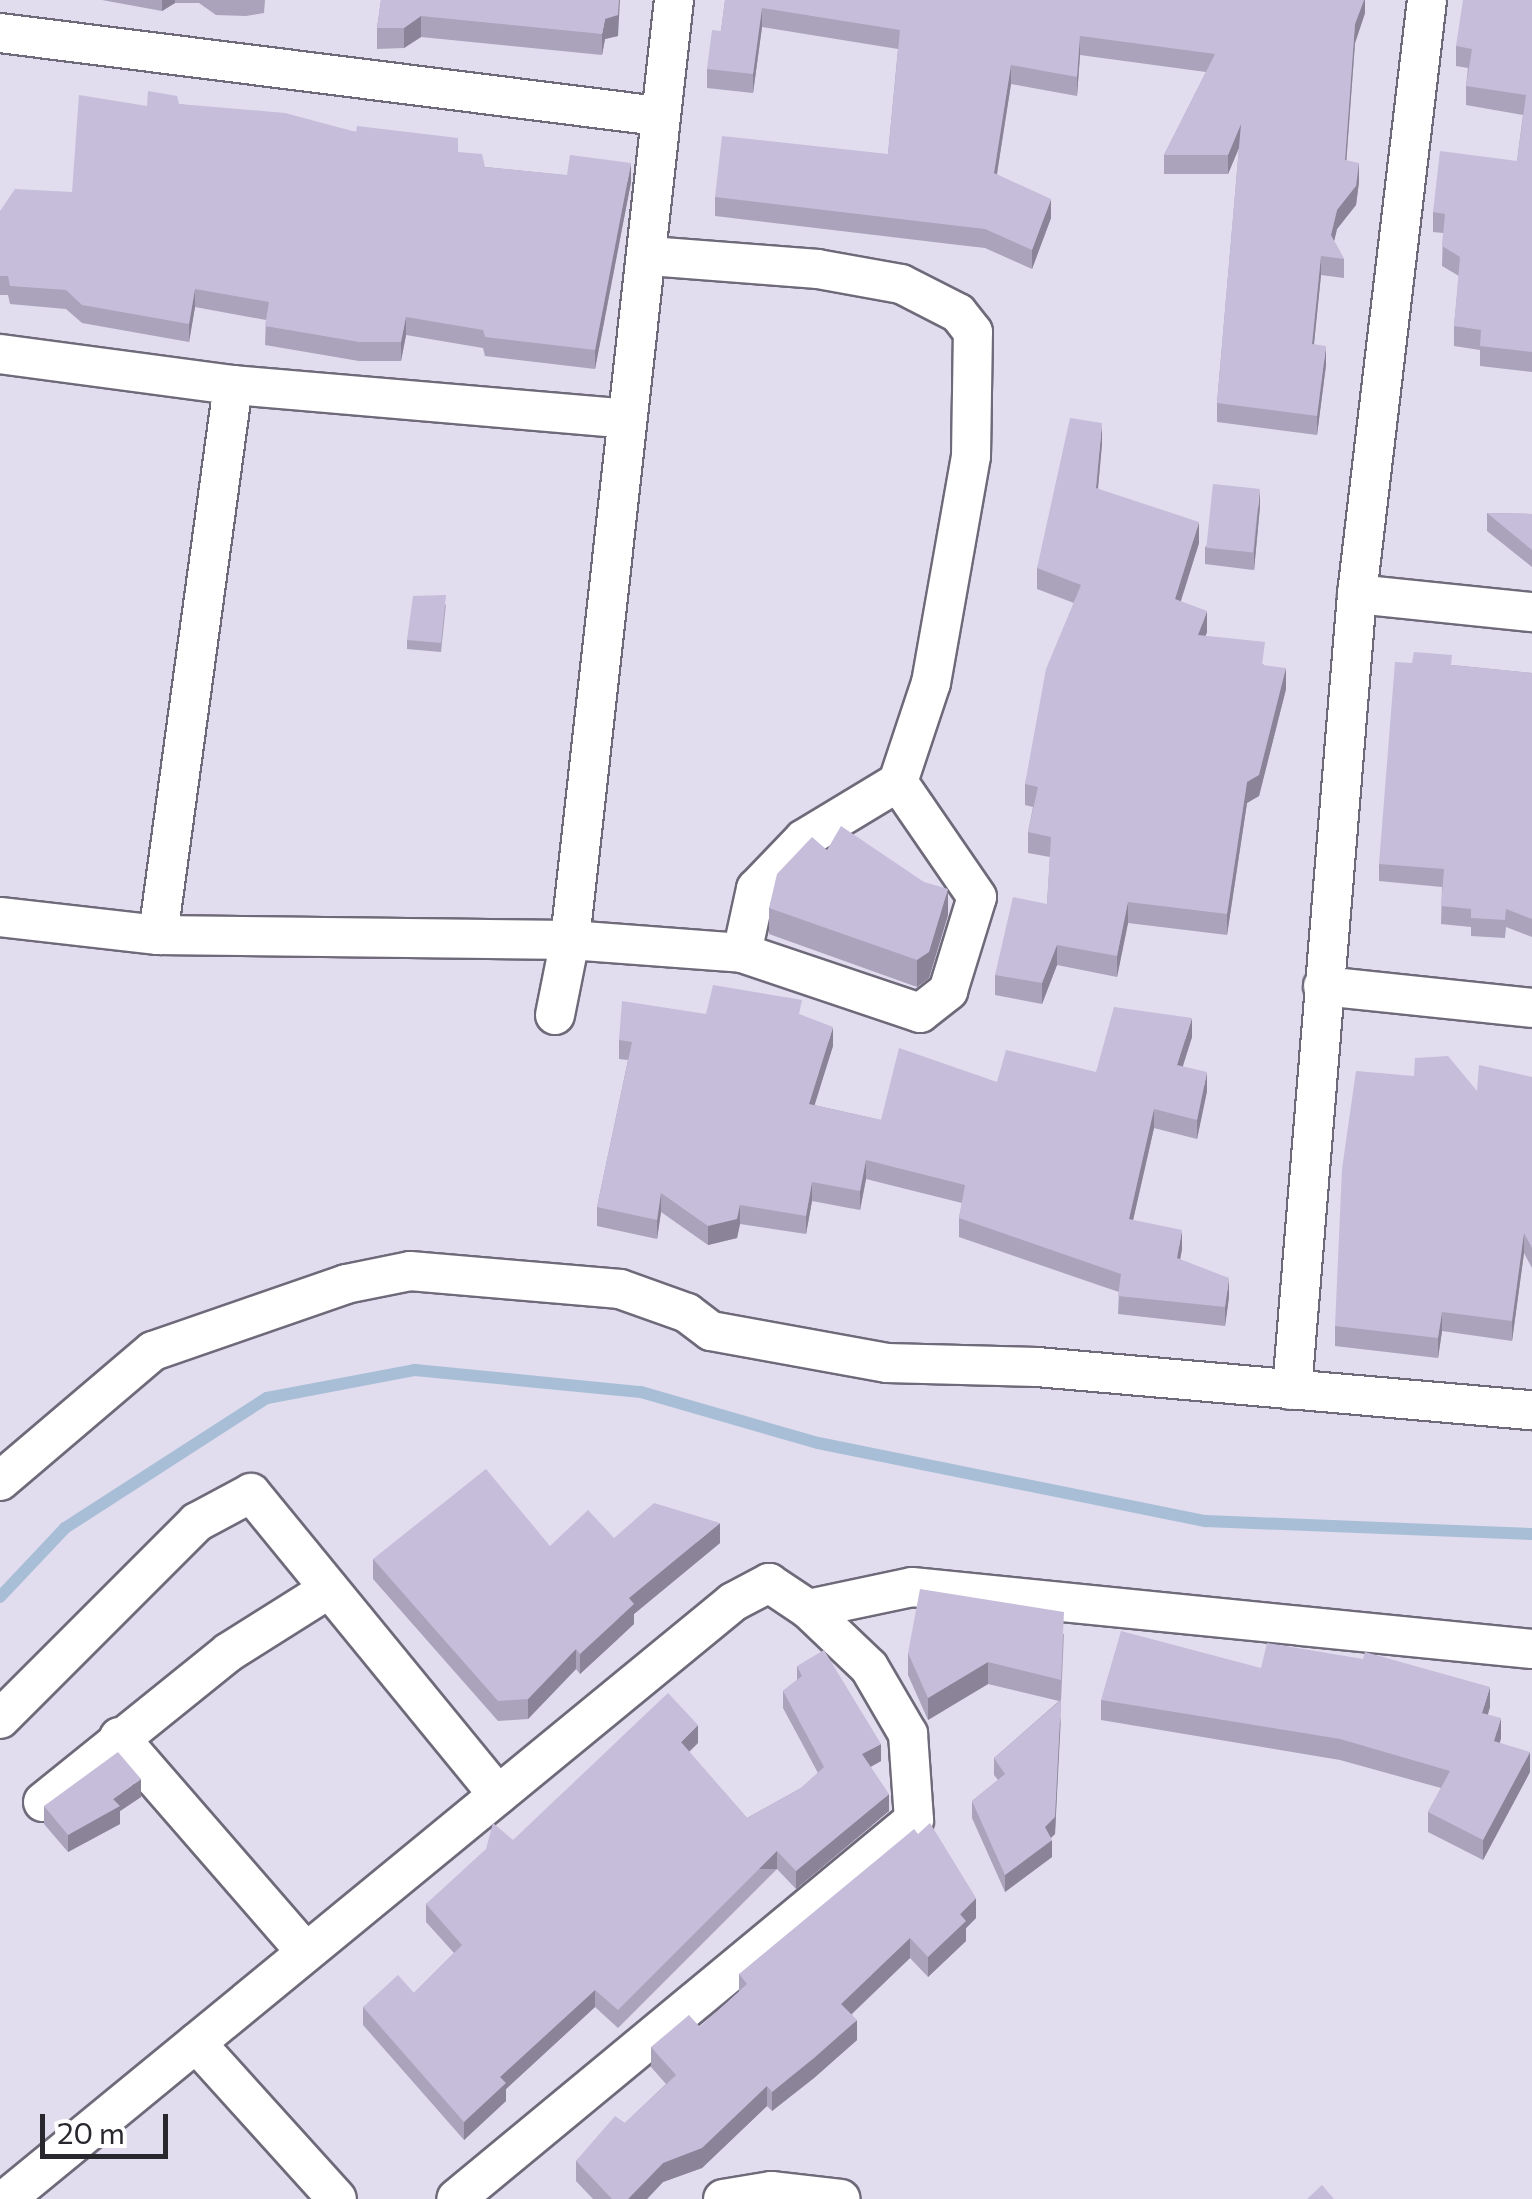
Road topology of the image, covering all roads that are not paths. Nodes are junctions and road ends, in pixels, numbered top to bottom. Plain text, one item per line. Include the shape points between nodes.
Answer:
1 (674, 0) edge
2 (1427, 0) edge
3 (0, 33) edge
4 (658, 116) junction
5 (649, 256) junction
6 (0, 354) edge
7 (233, 385) junction
8 (626, 419) junction
9 (1357, 594) junction
10 (1532, 612) edge
11 (898, 782) junction
12 (0, 916) edge
13 (158, 936) junction
14 (570, 940) junction
15 (742, 953) junction
16 (1323, 986) junction
17 (1532, 1008) edge
18 (555, 1015) dead end
19 (1292, 1390) junction
20 (1532, 1410) edge
21 (0, 1480) edge
22 (329, 1588) junction
23 (808, 1608) junction
24 (1532, 1649) edge
25 (0, 1720) edge
26 (119, 1737) junction
27 (498, 1794) junction
28 (43, 1802) edge
29 (306, 1952) junction
30 (196, 2043) junction
31 (6, 2199) edge
32 (337, 2199) edge
33 (456, 2199) edge
34 (724, 2199) edge
35 (841, 2199) edge

1 - 4 street
2 - 9 street
3 - 4 street
4 - 5 street
5 - 8 street
5 - 11 street via 818,269 901,284 958,312 972,332 972,456 931,683
6 - 7 street
7 - 8 street
7 - 13 street
8 - 14 street
9 - 10 street
9 - 16 street
11 - 15 street via 804,839 756,889
11 - 15 street via 977,897 948,991 920,1014
12 - 13 street
13 - 14 street
14 - 15 street
14 - 18 street
16 - 17 street
16 - 19 street
19 - 20 street
19 - 21 street via 1037,1367 887,1364 711,1331 687,1312 620,1290 410,1270 346,1284 153,1351
22 - 25 street via 251,1492 196,1522
22 - 26 street via 229,1652
22 - 27 street
23 - 24 street via 912,1587
23 - 27 street via 769,1583 732,1602
23 - 33 street via 869,1668 908,1734 914,1820
26 - 28 street
26 - 29 street
27 - 29 street
29 - 30 street
30 - 31 street
30 - 32 street
34 - 35 street via 771,2191

